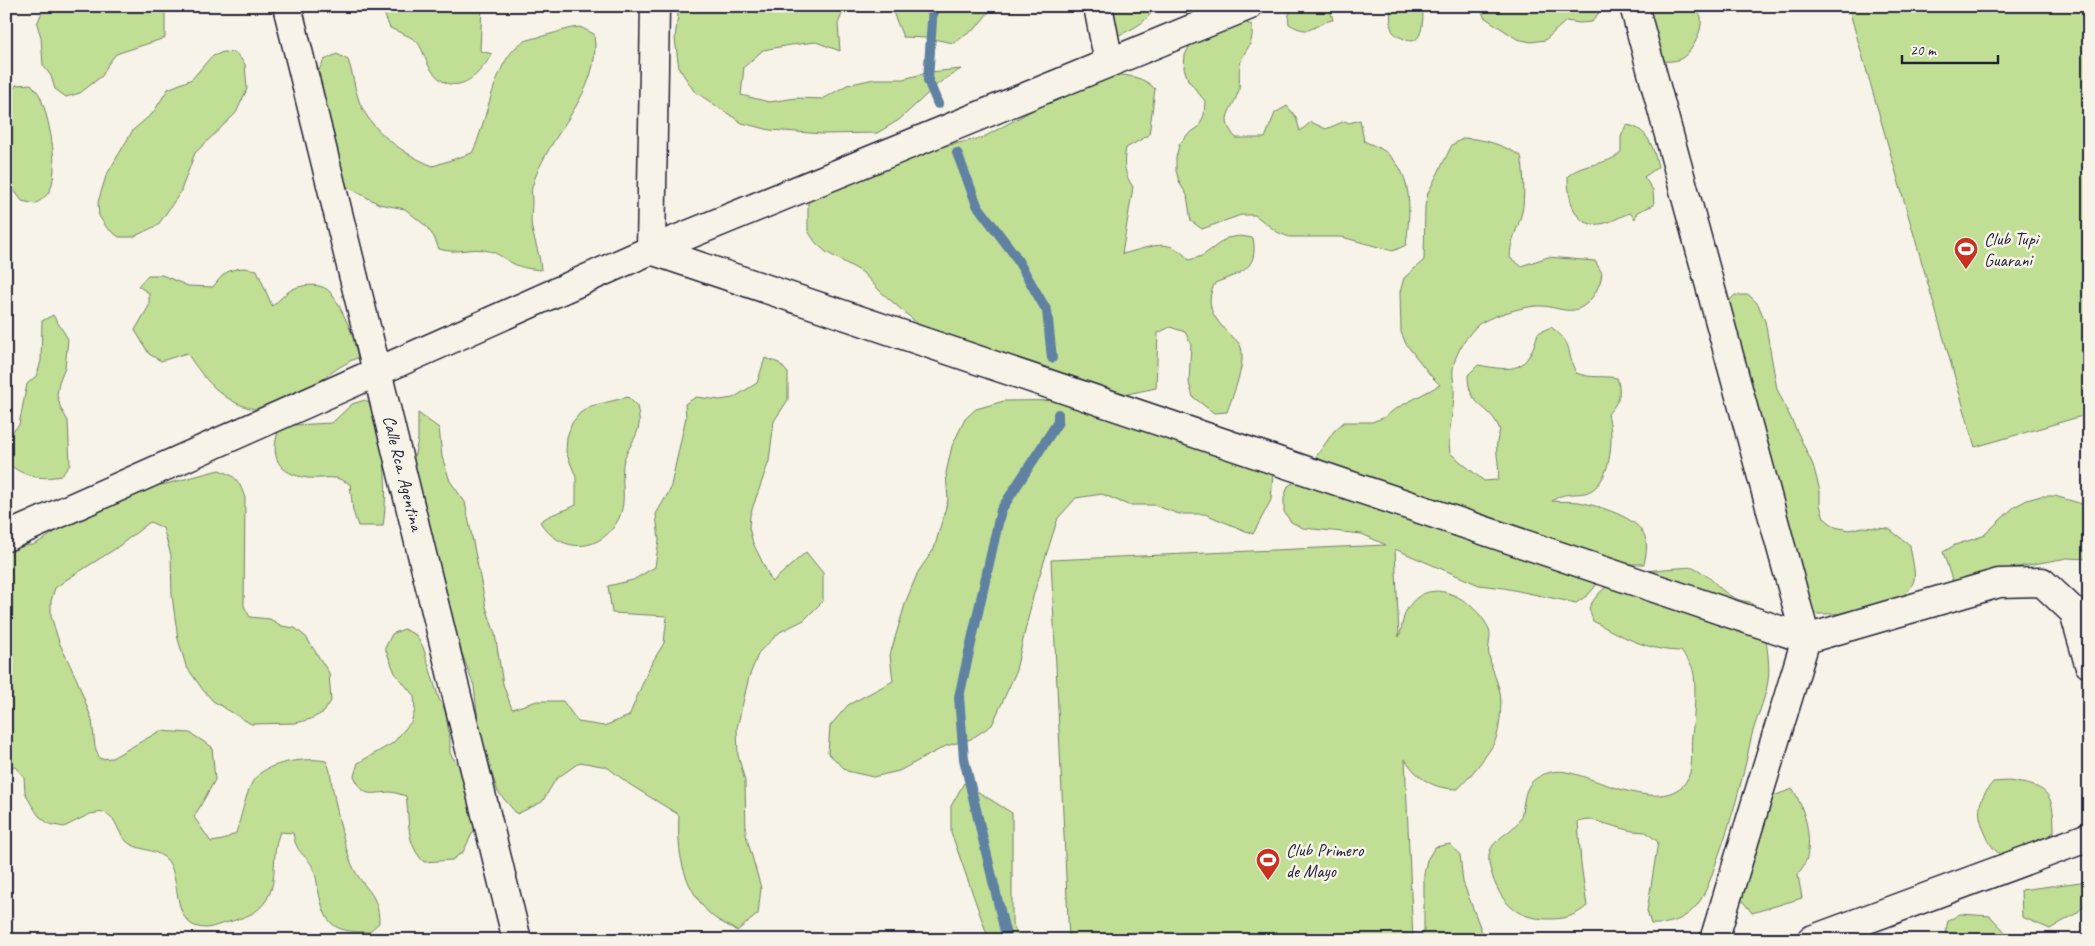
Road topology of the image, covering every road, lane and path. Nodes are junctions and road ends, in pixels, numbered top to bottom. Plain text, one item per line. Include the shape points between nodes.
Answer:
1 (287, 6) edge
2 (655, 6) edge
3 (1098, 6) edge
4 (1248, 6) edge
5 (1634, 6) edge
6 (1109, 63) junction
7 (650, 250) junction
8 (378, 372) junction
9 (6, 537) edge
10 (1806, 639) junction
11 (2089, 664) edge
12 (2089, 837) edge
13 (517, 940) edge
14 (1714, 940) edge
15 (1811, 940) edge

1 - 8 street, Calle Rca. Agentina
2 - 7 street
3 - 6 street
4 - 6 street
5 - 10 street
6 - 7 street
7 - 8 street
7 - 10 street
8 - 9 street
8 - 13 street, Calle Rca. Agentina
10 - 11 street via 1999,583 2042,582 2074,612
10 - 14 street
12 - 15 street

